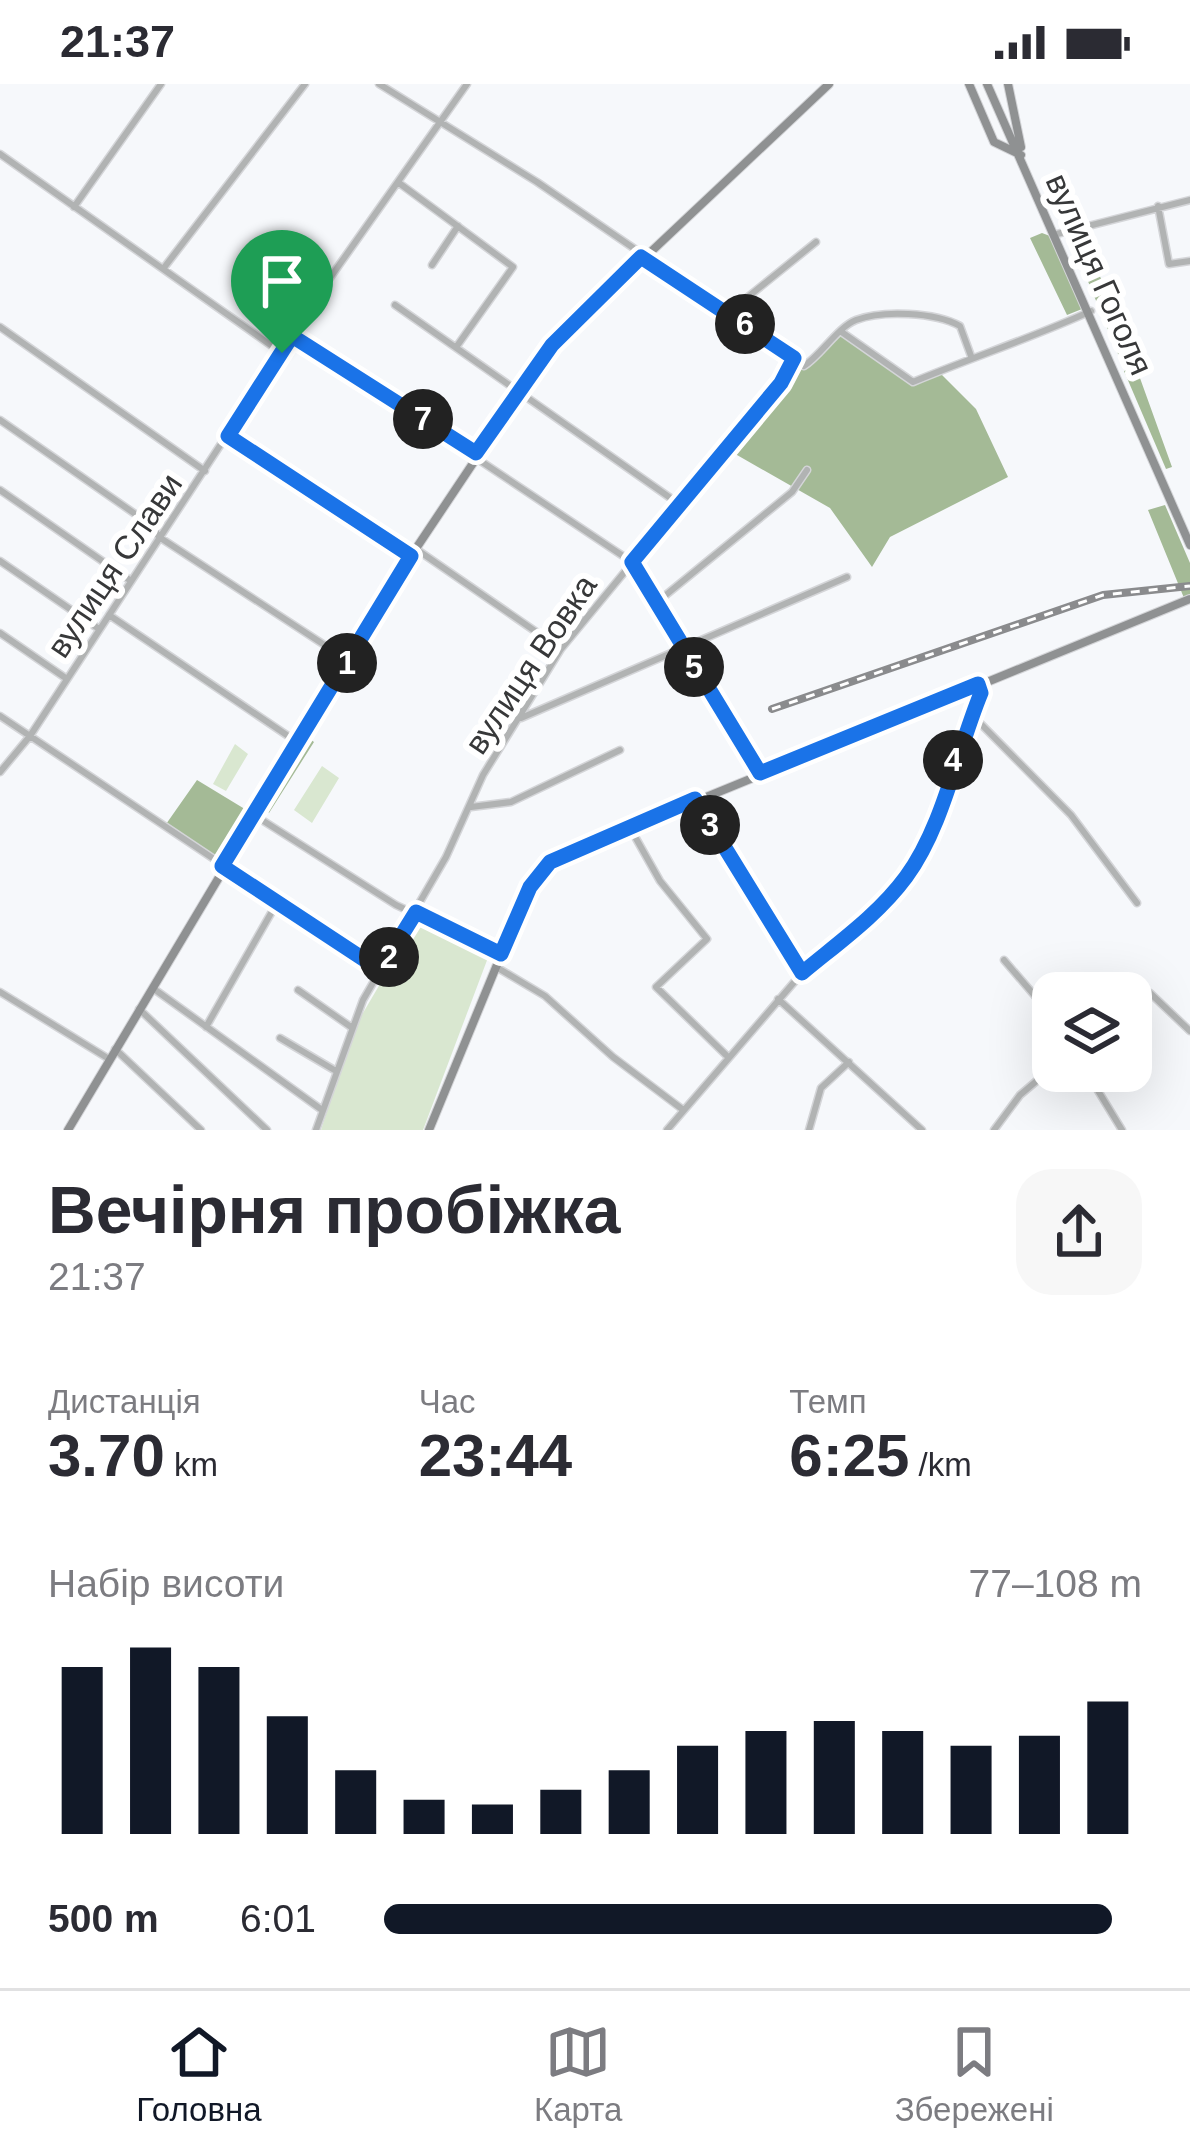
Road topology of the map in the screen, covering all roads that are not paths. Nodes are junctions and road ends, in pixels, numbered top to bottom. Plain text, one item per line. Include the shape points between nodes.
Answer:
1 (161, 84) edge
2 (304, 84) edge
3 (379, 84) edge
4 (467, 84) edge
5 (830, 84) edge
6 (969, 84) edge
7 (1008, 86) edge
8 (988, 87) edge
9 (442, 122) junction
10 (1010, 132) junction
11 (994, 142) junction
12 (0, 154) edge
13 (1021, 155) junction
14 (399, 183) junction
15 (1190, 200) edge
16 (1157, 205) junction
17 (74, 207) junction
18 (458, 226) junction
19 (1057, 234) junction
20 (816, 242) dead end
21 (641, 257) junction
22 (1190, 261) edge
23 (432, 265) dead end
24 (163, 269) junction
25 (395, 305) dead end
26 (1091, 311) junction
27 (728, 313) junction
28 (0, 328) edge
29 (843, 333) junction
30 (292, 336) junction
31 (457, 346) junction
32 (282, 353) junction
33 (971, 356) junction
34 (804, 366) dead end
35 (520, 388) junction
36 (0, 420) edge
37 (228, 436) junction
38 (476, 453) junction
39 (807, 470) dead end
40 (205, 471) junction
41 (0, 490) edge
42 (679, 504) junction
43 (159, 537) junction
44 (1190, 545) edge
45 (414, 552) junction
46 (0, 561) edge
47 (632, 562) junction
48 (847, 577) dead end
49 (131, 581) junction
50 (1190, 599) edge
51 (656, 604) junction
52 (109, 615) junction
53 (99, 629) junction
54 (0, 633) edge
55 (681, 647) junction
56 (561, 649) junction
57 (349, 661) junction
58 (67, 679) junction
59 (978, 684) junction
60 (972, 715) junction
61 (0, 716) edge
62 (520, 718) junction
63 (30, 736) junction
64 (297, 742) junction
65 (620, 750) dead end
66 (0, 772) edge
67 (760, 773) junction
68 (695, 799) junction
69 (471, 807) junction
70 (253, 814) junction
71 (629, 826) junction
72 (225, 867) junction
73 (278, 902) junction
74 (1137, 903) dead end
75 (416, 912) junction
76 (501, 954) junction
77 (1004, 960) dead end
78 (496, 967) junction
79 (380, 970) junction
80 (802, 973) junction
81 (151, 986) junction
82 (298, 990) dead end
83 (0, 992) edge
84 (1032, 992) edge
85 (1152, 996) edge
86 (778, 1000) junction
87 (138, 1009) junction
88 (206, 1027) junction
89 (351, 1027) junction
90 (1190, 1031) edge
91 (280, 1038) dead end
92 (115, 1049) junction
93 (726, 1055) junction
94 (109, 1059) junction
95 (849, 1062) junction
96 (336, 1071) junction
97 (1032, 1085) edge
98 (1099, 1092) edge
99 (682, 1109) junction
100 (322, 1110) junction
101 (68, 1130) edge
102 (201, 1130) edge
103 (268, 1130) edge
104 (316, 1130) edge
105 (430, 1130) edge
106 (667, 1130) edge
107 (809, 1130) edge
108 (922, 1130) edge
109 (994, 1130) edge
110 (1122, 1130) edge

1 - 17 street
2 - 24 street
3 - 9 street
4 - 9 street, вулиця Слави
5 - 21 street
6 - 11 street
7 - 8 street, вулиця Гоголя via 1001,97
7 - 13 street, вулиця Гоголя
8 - 10 street, вулиця Гоголя
9 - 14 street, вулиця Слави
9 - 21 street
10 - 11 street via 1010,142
10 - 13 street, вулиця Гоголя
11 - 13 street, вулиця Гоголя
12 - 17 street
13 - 19 street, вулиця Гоголя
14 - 18 street
14 - 30 street, вулиця Слави
15 - 16 street
16 - 19 street
16 - 22 street via 1169,264
17 - 24 street
18 - 23 street
18 - 31 street via 513,269
19 - 26 street, вулиця Гоголя
20 - 27 street
21 - 27 street
21 - 35 street via 571,323
24 - 32 street
25 - 31 street
26 - 33 street
26 - 44 street, вулиця Гоголя
27 - 42 street, вулиця Вовка via 794,358
28 - 40 street
29 - 33 street via 913,382
29 - 33 street via 856,320 937,313 960,326
29 - 34 street
30 - 32 street, вулиця Слави
30 - 38 street
31 - 35 street
32 - 37 street, вулиця Слави
35 - 38 street
35 - 42 street
36 - 43 street
37 - 40 street, вулиця Слави
37 - 45 street
38 - 45 street
38 - 47 street
39 - 51 street via 777,506
40 - 43 street, вулиця Слави
41 - 49 street
42 - 47 street, вулиця Вовка
43 - 49 street, вулиця Слави
43 - 57 street
45 - 56 street
45 - 57 street
46 - 53 street
47 - 51 street
47 - 56 street, вулиця Вовка
48 - 55 street
49 - 52 street, вулиця Слави
50 - 59 street
51 - 55 street
52 - 53 street, вулиця Слави
52 - 64 street
53 - 58 street, вулиця Слави
54 - 58 street
55 - 62 street
55 - 67 street
56 - 62 street, вулиця Вовка
57 - 64 street
58 - 63 street, вулиця Слави
59 - 60 street
59 - 67 street
60 - 74 street via 1071,815
60 - 80 street via 908,875
61 - 63 street
62 - 69 street, вулиця Вовка
63 - 66 street, вулиця Слави
63 - 72 street
64 - 70 street
65 - 69 street via 511,802
67 - 68 street
68 - 71 street
68 - 80 street
69 - 75 street, вулиця Вовка
70 - 72 street
70 - 75 street
71 - 76 street via 544,867
71 - 93 street via 707,939 656,987
72 - 73 street
72 - 81 street
73 - 79 street
73 - 88 street
75 - 76 street
75 - 79 street, вулиця Вовка
76 - 78 street
77 - 84 street
78 - 99 street via 545,996
78 - 105 street
79 - 89 street, вулиця Вовка
80 - 86 street
81 - 87 street
81 - 88 street
82 - 89 street
83 - 94 street
85 - 90 street
86 - 93 street
86 - 95 street
87 - 92 street
87 - 103 street
88 - 100 street
89 - 96 street, вулиця Вовка
91 - 96 street
92 - 94 street
92 - 102 street
93 - 99 street
94 - 101 street
95 - 107 street via 821,1088
95 - 108 street
96 - 100 street, вулиця Вовка
97 - 109 street
98 - 110 street
99 - 106 street
100 - 104 street, вулиця Вовка

